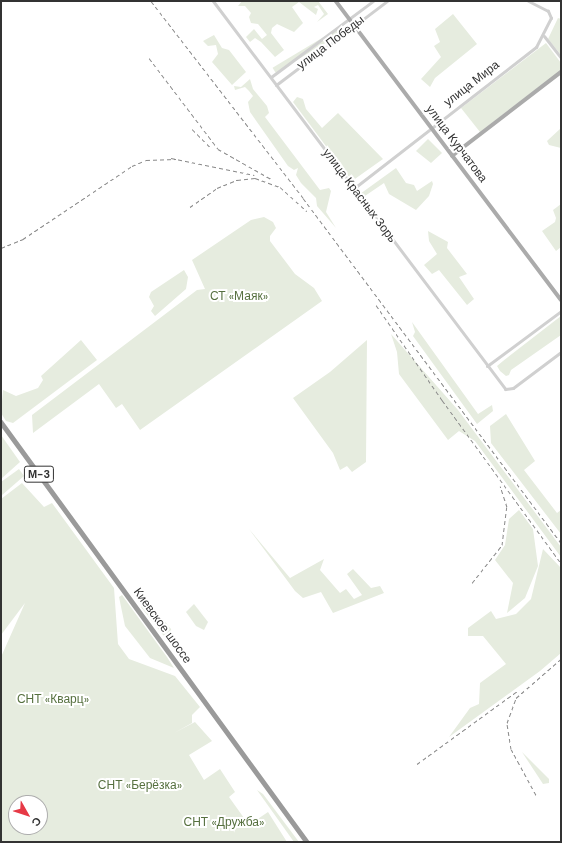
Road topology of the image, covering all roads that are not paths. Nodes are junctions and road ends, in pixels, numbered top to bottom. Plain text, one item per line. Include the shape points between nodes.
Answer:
1 (213, 1) edge
2 (336, 1) edge
3 (373, 1) edge
4 (387, 1) edge
5 (528, 1) edge
6 (349, 19) junction
7 (354, 25) junction
8 (544, 36) junction
9 (561, 58) edge
10 (561, 72) edge
11 (271, 77) junction
12 (276, 85) junction
13 (432, 128) junction
14 (452, 156) junction
15 (353, 189) junction
16 (561, 300) edge
17 (561, 311) edge
18 (561, 352) edge
19 (487, 366) junction
20 (1, 422) edge
21 (307, 842) edge

1 - 11 street, улица Красных Зорь
2 - 6 main road, улица Курчатова
3 - 6 street, улица Победы
4 - 7 street, улица Победы
5 - 8 street, улица Мира via 550,14
6 - 7 main road, улица Курчатова
6 - 11 street, улица Победы
7 - 12 street, улица Победы
7 - 13 main road, улица Курчатова
8 - 9 street
8 - 13 street, улица Мира via 536,47
10 - 14 main road
11 - 12 street, улица Красных Зорь
12 - 15 street, улица Красных Зорь
13 - 14 main road, улица Курчатова
13 - 15 street, улица Мира
14 - 16 main road, улица Курчатова
15 - 19 street, улица Красных Зорь
17 - 19 street
18 - 19 street, улица Красных Зорь via 513,388 505,389
20 - 21 highway, Киевское шоссе / М-3

